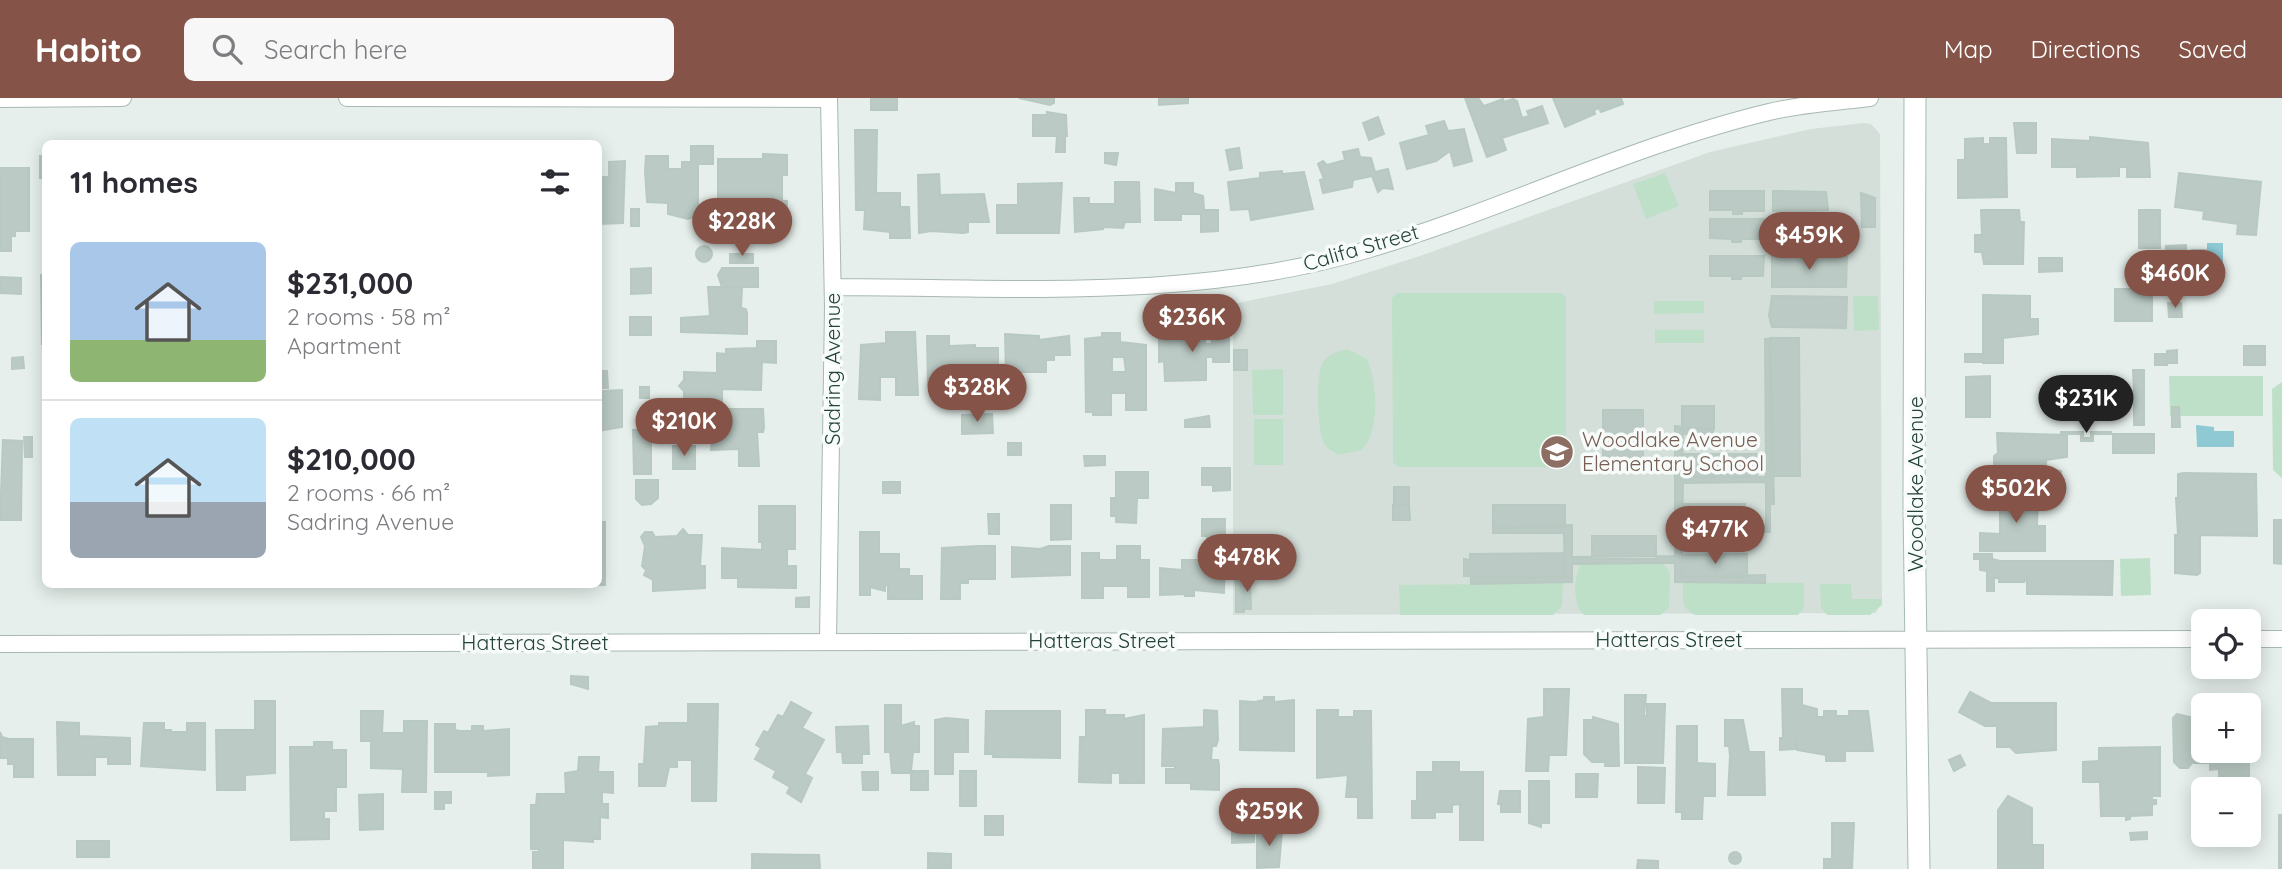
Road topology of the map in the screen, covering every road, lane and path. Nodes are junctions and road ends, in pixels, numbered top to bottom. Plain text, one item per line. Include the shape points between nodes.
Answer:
1 (123, 98) edge
2 (347, 98) edge
3 (1870, 98) edge
4 (1915, 98) edge
5 (0, 99) edge
6 (829, 99) edge
7 (833, 287) junction
8 (1917, 639) junction
9 (2191, 639) edge
10 (2261, 639) edge
11 (2282, 639) edge
12 (828, 641) junction
13 (0, 644) edge
14 (1919, 869) edge

1 - 5 street
2 - 6 street
3 - 7 street, Califa Street via 1770,112 1690,134 1369,250 1229,281 1137,288
4 - 8 street, Woodlake Avenue
6 - 7 street, Sadring Avenue
7 - 12 street, Sadring Avenue
8 - 9 street, Hatteras Street
8 - 12 street, Hatteras Street
8 - 14 street, Woodlake Avenue
10 - 11 street
12 - 13 street, Hatteras Street

